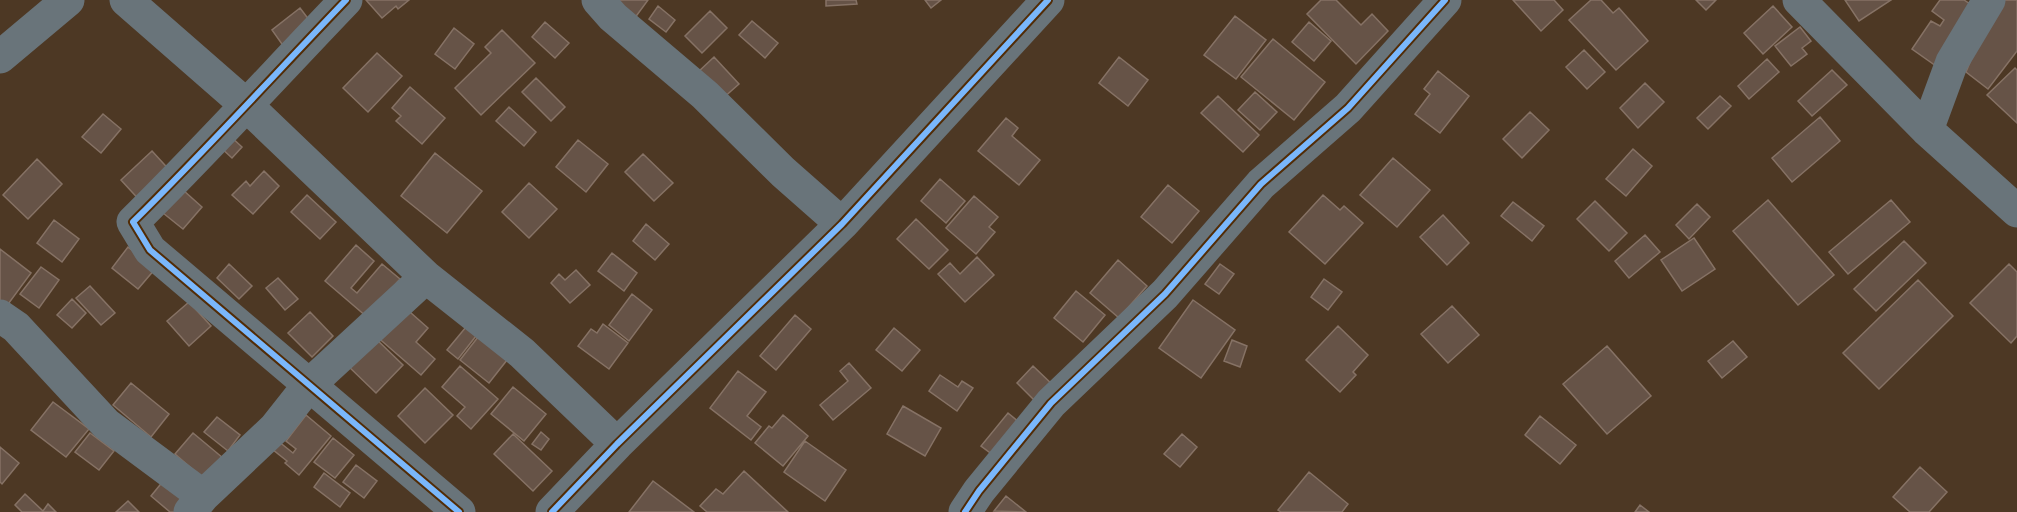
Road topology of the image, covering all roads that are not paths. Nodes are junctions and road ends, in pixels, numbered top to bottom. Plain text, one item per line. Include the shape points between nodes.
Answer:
1 (68, 0) edge
2 (126, 0) edge
3 (346, 0) edge
4 (598, 0) edge
5 (1048, 0) edge
6 (1445, 0) edge
7 (1799, 0) edge
8 (1989, 0) edge
9 (0, 57) edge
10 (246, 104) junction
11 (1927, 130) junction
12 (2017, 211) edge
13 (842, 224) junction
14 (426, 277) junction
15 (0, 316) edge
16 (309, 385) junction
17 (617, 444) junction
18 (195, 507) edge
19 (459, 512) edge
20 (552, 512) edge
21 (965, 512) edge

1 - 9 street
2 - 10 street
3 - 10 street
4 - 13 street
5 - 13 street
6 - 21 street via 1348,108 1261,184 1165,294 1051,403
7 - 11 street
8 - 11 street via 1952,62
10 - 14 street
10 - 16 street via 133,222 150,250
11 - 12 street
13 - 17 street
14 - 16 street
14 - 17 street via 522,353
15 - 18 street via 16,327 106,424
16 - 18 street via 275,428
16 - 19 street
17 - 20 street

